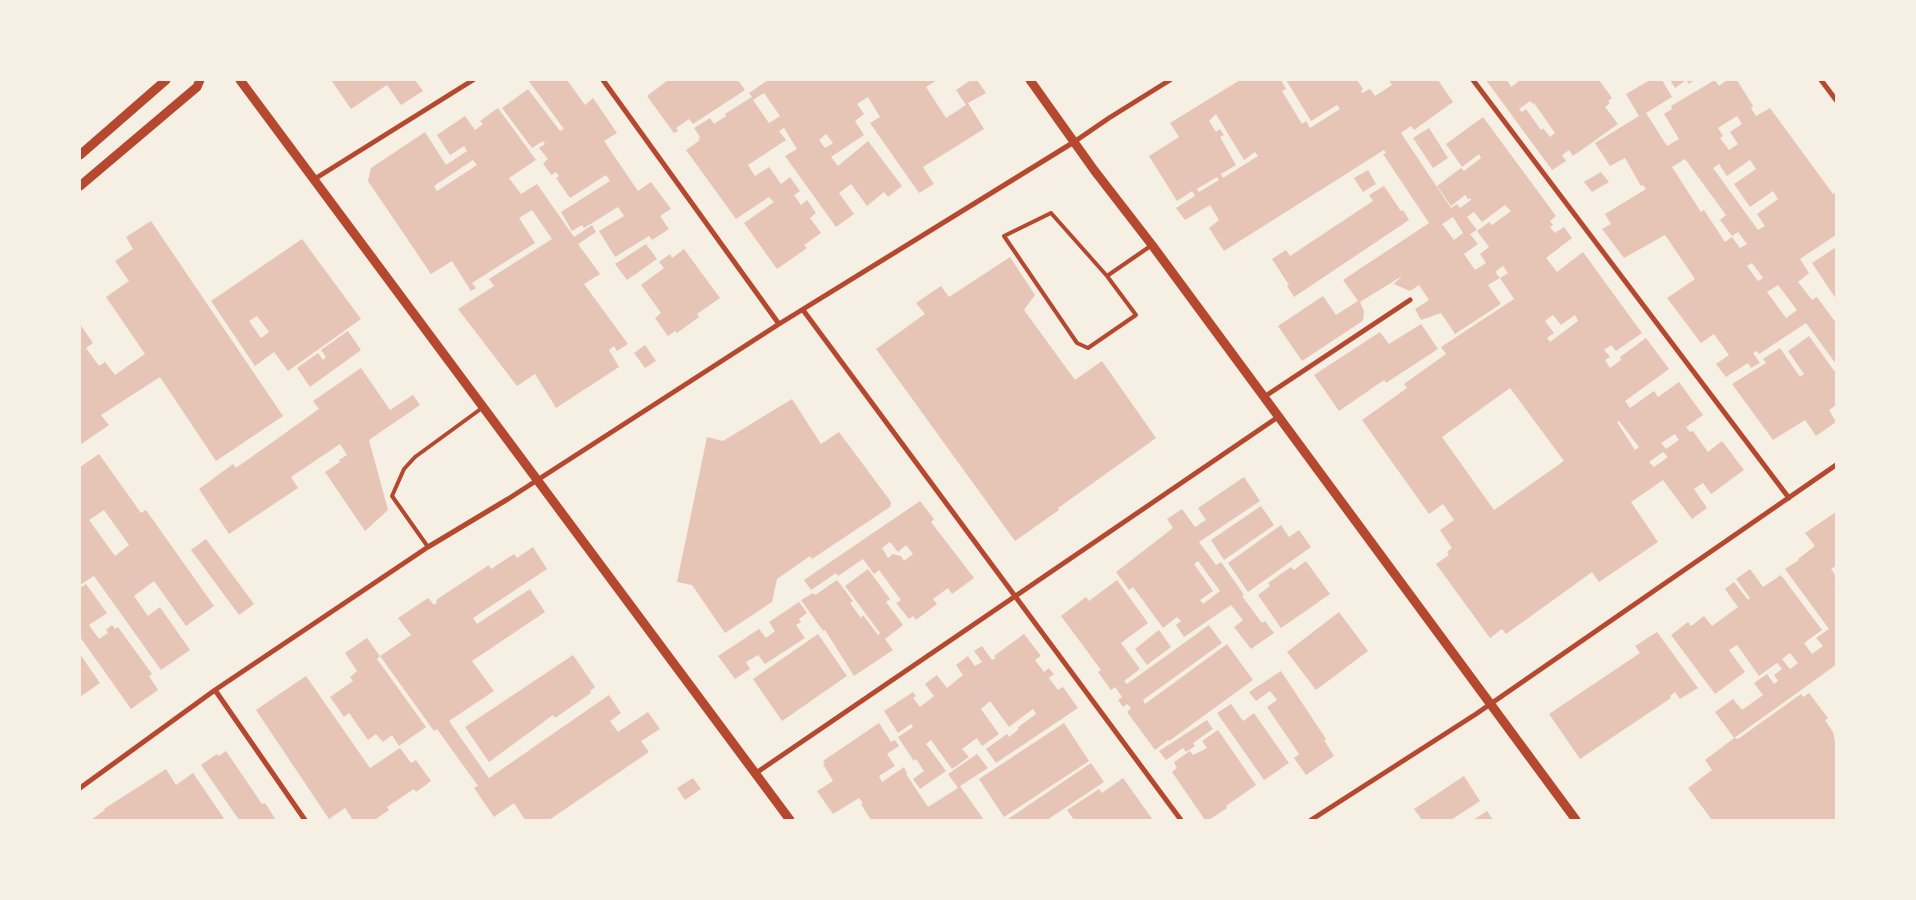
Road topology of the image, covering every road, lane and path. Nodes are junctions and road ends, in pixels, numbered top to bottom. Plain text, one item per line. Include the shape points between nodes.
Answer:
1 (166, 80) edge
2 (200, 80) edge
3 (240, 80) edge
4 (473, 80) edge
5 (603, 80) edge
6 (1030, 80) edge
7 (1170, 80) edge
8 (1473, 80) edge
9 (1821, 80) edge
10 (1836, 100) edge
11 (1074, 142) junction
12 (80, 155) edge
13 (314, 180) junction
14 (80, 186) edge
15 (1152, 245) junction
16 (1107, 276) junction
17 (1410, 300) dead end
18 (803, 310) junction
19 (779, 324) junction
20 (1264, 397) junction
21 (483, 406) junction
22 (1278, 417) junction
23 (1836, 465) edge
24 (537, 479) junction
25 (1789, 498) junction
26 (428, 547) junction
27 (1016, 596) junction
28 (216, 690) junction
29 (1489, 704) junction
30 (756, 772) junction
31 (80, 788) edge
32 (305, 820) edge
33 (790, 820) edge
34 (1181, 820) edge
35 (1312, 820) edge
36 (1576, 820) edge

1 - 12 street
2 - 14 street via 197,87
3 - 13 street
4 - 13 street
5 - 19 street
6 - 11 street
7 - 11 street
8 - 25 street
9 - 10 street
11 - 15 street
11 - 18 street
13 - 21 street
15 - 16 lane
15 - 20 street
16 - 16 lane via 1051,214 1004,236 1077,343 1088,348 1136,315
17 - 20 street
18 - 19 street
18 - 27 street
19 - 24 street
20 - 22 street
21 - 24 street
21 - 26 lane via 414,457 404,469 392,496
22 - 27 street
22 - 29 street
23 - 25 street
24 - 26 street
24 - 30 street
25 - 29 street
26 - 28 street
27 - 30 street
27 - 34 street
28 - 31 street
28 - 32 street
29 - 35 street
29 - 36 street
30 - 33 street

